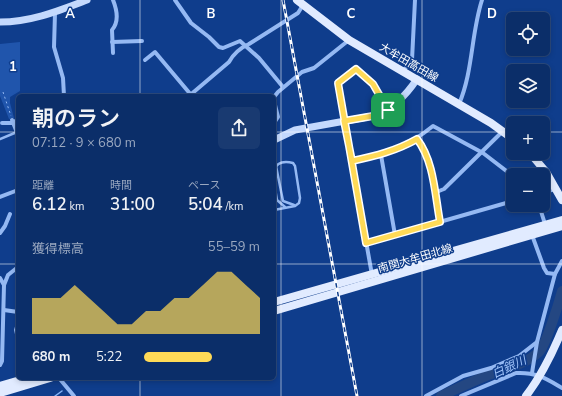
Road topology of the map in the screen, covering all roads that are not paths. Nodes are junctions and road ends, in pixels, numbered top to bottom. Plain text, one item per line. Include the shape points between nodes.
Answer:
1 (87, 0) edge
2 (113, 0) edge
3 (175, 0) edge
4 (415, 0) edge
5 (482, 0) edge
6 (75, 2) edge
7 (300, 2) edge
8 (55, 13) junction
9 (0, 22) edge
10 (349, 40) junction
11 (142, 41) dead end
12 (112, 42) junction
13 (245, 46) junction
14 (113, 54) dead end
15 (145, 60) dead end
16 (402, 71) junction
17 (417, 79) junction
18 (283, 87) junction
19 (64, 94) edge
20 (188, 94) edge
21 (192, 94) edge
22 (276, 95) edge
23 (459, 104) junction
24 (276, 109) edge
25 (388, 110) junction
26 (276, 120) edge
27 (344, 121) junction
28 (2, 123) dead end
29 (15, 127) edge
30 (503, 131) junction
31 (506, 133) edge
32 (0, 139) edge
33 (276, 139) edge
34 (417, 139) junction
35 (483, 153) junction
36 (381, 155) junction
37 (536, 160) edge
38 (352, 161) junction
39 (276, 166) joint
40 (506, 171) edge
41 (556, 189) junction
42 (550, 190) edge
43 (16, 191) edge
44 (434, 192) junction
45 (276, 194) edge
46 (0, 197) edge
47 (562, 200) edge
48 (506, 203) edge
49 (295, 206) junction
50 (286, 207) junction
51 (276, 210) edge
52 (541, 212) edge
53 (10, 214) dead end
54 (562, 220) edge
55 (440, 222) junction
56 (545, 224) junction
57 (562, 226) edge
58 (0, 233) edge
59 (395, 235) junction
60 (532, 235) junction
61 (366, 243) junction
62 (562, 261) edge
63 (16, 269) edge
64 (555, 274) junction
65 (372, 275) junction
66 (0, 278) edge
67 (2, 286) edge
68 (276, 301) edge
69 (4, 310) junction
70 (276, 310) edge
71 (16, 312) edge
72 (562, 330) edge
73 (537, 344) junction
74 (0, 365) edge
75 (532, 372) junction
76 (541, 376) junction
77 (20, 380) edge
78 (43, 380) edge
79 (61, 380) edge
80 (0, 386) edge
81 (562, 388) edge
82 (0, 393) edge
83 (74, 396) edge
84 (426, 396) edge
85 (461, 396) edge
86 (526, 396) edge

1 - 6 street
2 - 12 street via 116,8 116,25 112,30
3 - 13 street via 192,23 219,47 223,48 237,41
4 - 16 street via 412,60
5 - 23 street via 464,93
6 - 8 street
7 - 10 main road, 大牟田高田線
7 - 13 street via 298,12
8 - 9 street
8 - 19 street via 54,47 63,78
10 - 16 main road, 大牟田高田線
10 - 18 street via 314,68 302,72
11 - 12 street
12 - 14 street
13 - 18 street via 259,58
13 - 21 street via 232,55 229,62
15 - 20 street via 155,52
16 - 17 main road, 大牟田高田線
17 - 23 main road, 大牟田高田線
17 - 25 street via 408,94
18 - 22 street
23 - 30 main road, 大牟田高田線
24 - 26 street
25 - 27 street via 373,116
25 - 27 street via 373,84 356,69 338,83
27 - 33 street via 295,130
27 - 38 street
28 - 29 street
29 - 32 lane
30 - 31 main road, 大牟田高田線
30 - 35 street
34 - 35 street via 433,126
34 - 36 street via 400,149
34 - 44 street via 428,158
35 - 40 street
35 - 44 street via 444,189
36 - 38 street
36 - 59 street
37 - 41 main road
38 - 61 street
39 - 49 lane via 283,201
39 - 49 lane via 284,162 295,166 300,198
41 - 42 street
41 - 47 main road
43 - 46 street
44 - 55 street
45 - 50 lane via 277,200
48 - 55 street
49 - 50 lane
50 - 51 lane
52 - 56 street
53 - 58 street
54 - 56 main road, 南関大牟田北線
55 - 59 street
56 - 65 main road, 南関大牟田北線
57 - 60 main road, 南関大牟田北線
59 - 61 street
60 - 64 street via 544,268 547,273
60 - 70 main road, 南関大牟田北線
61 - 65 street
62 - 64 street
63 - 67 street via 8,275
64 - 73 street
65 - 68 main road, 南関大牟田北線
66 - 67 street
67 - 69 street
69 - 71 street
69 - 74 street
72 - 76 main road
73 - 75 street
73 - 84 street via 520,356 492,368 463,376
75 - 76 street
75 - 85 street via 516,373
76 - 81 street
76 - 86 main road
77 - 80 main road
78 - 82 main road
79 - 83 street

